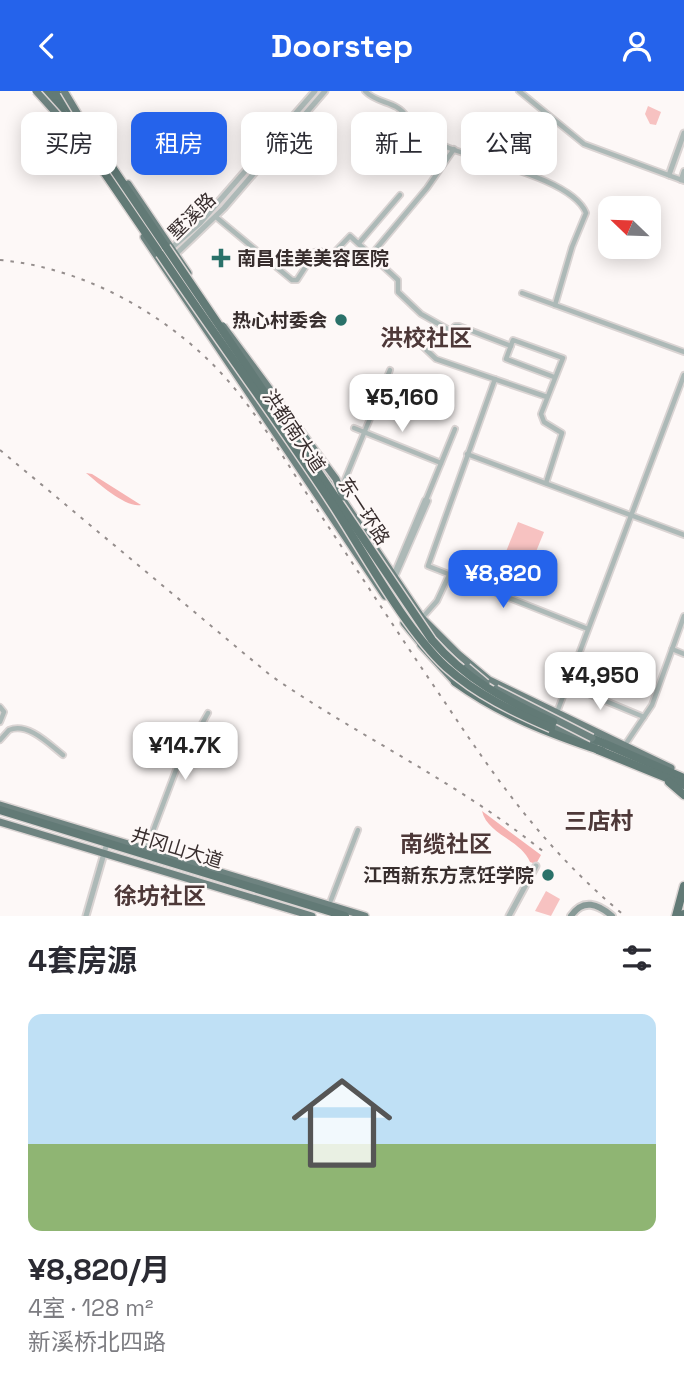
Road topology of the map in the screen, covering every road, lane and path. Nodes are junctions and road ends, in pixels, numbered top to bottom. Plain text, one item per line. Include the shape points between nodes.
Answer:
1 (36, 91) edge
2 (45, 91) edge
3 (55, 91) edge
4 (63, 91) edge
5 (315, 91) edge
6 (325, 91) edge
7 (365, 91) edge
8 (519, 91) edge
9 (55, 112) edge
10 (61, 112) edge
11 (72, 112) edge
12 (76, 112) edge
13 (684, 133) edge
14 (454, 148) junction
15 (684, 171) edge
16 (107, 175) edge
17 (117, 175) edge
18 (668, 175) junction
19 (682, 180) edge
20 (400, 195) dead end
21 (216, 217) junction
22 (359, 243) junction
23 (174, 251) junction
24 (371, 255) junction
25 (156, 257) junction
26 (162, 266) junction
27 (192, 288) junction
28 (522, 293) dead end
29 (555, 305) junction
30 (415, 340) dead end
31 (511, 347) junction
32 (684, 352) edge
33 (390, 370) dead end
34 (684, 375) edge
35 (554, 377) junction
36 (495, 379) junction
37 (547, 397) junction
38 (354, 428) dead end
39 (455, 429) dead end
40 (365, 432) junction
41 (467, 454) junction
42 (441, 463) junction
43 (545, 483) junction
44 (341, 495) junction
45 (633, 515) junction
46 (684, 535) edge
47 (449, 575) junction
48 (395, 576) junction
49 (684, 616) edge
50 (423, 620) junction
51 (588, 629) junction
52 (414, 637) junction
53 (672, 649) junction
54 (684, 654) edge
55 (455, 682) joint
56 (567, 685) junction
57 (0, 707) edge
58 (208, 713) dead end
59 (644, 717) junction
60 (555, 718) junction
61 (0, 722) edge
62 (592, 738) junction
63 (0, 740) edge
64 (624, 746) junction
65 (602, 751) junction
66 (63, 755) dead end
67 (684, 776) edge
68 (667, 781) junction
69 (684, 785) edge
70 (684, 795) edge
71 (0, 804) edge
72 (0, 812) edge
73 (0, 822) edge
74 (358, 830) dead end
75 (148, 844) dead end
76 (105, 847) junction
77 (536, 866) dead end
78 (684, 886) edge
79 (331, 900) dead end
80 (684, 900) edge
81 (86, 916) edge
82 (312, 916) edge
83 (332, 916) edge
84 (345, 916) edge
85 (365, 916) edge
86 (509, 916) edge
87 (573, 916) edge
88 (609, 916) edge
89 (681, 916) edge

1 - 9 main road, bridge
2 - 10 highway, 东一环路, bridge
2 - 25 main road, 洪都南大道
3 - 11 highway, 东一环路, bridge
4 - 12 main road, bridge
4 - 23 main road, 洪都南大道
5 - 23 street, 墅溪路
6 - 21 street, 墅溪路
7 - 14 street via 401,108
8 - 18 street via 584,144
13 - 18 street
14 - 24 street
14 - 29 street via 494,165 529,172 584,207 586,213
15 - 19 street
16 - 65 highway, 东一环路, bridge via 418,635 446,667 502,706
17 - 27 highway, 东一环路, bridge
18 - 19 street
20 - 22 street
21 - 22 street via 292,280 318,251 330,257 348,235
21 - 23 street, 墅溪路
22 - 24 street
23 - 25 street, 墅溪路
23 - 26 street, 墅溪路
23 - 44 main road, 洪都南大道 via 225,332
24 - 31 street via 398,280 398,292 433,322 451,331 460,326
25 - 26 main road, 洪都南大道
26 - 52 main road, 洪都南大道
27 - 44 main road, bridge via 336,479
27 - 60 highway, 东一环路, bridge via 432,641 449,660 504,700
28 - 29 street
29 - 32 street
30 - 36 street via 436,359
31 - 35 street via 506,359
31 - 35 street via 513,340 563,358
33 - 40 street
34 - 45 street
35 - 37 street
36 - 37 street
36 - 41 street
37 - 43 street via 541,417 562,435
38 - 40 street
39 - 42 street
40 - 42 street
40 - 44 street
41 - 43 street
41 - 47 street via 428,566
42 - 48 street
43 - 45 street
44 - 48 main road, 洪都南大道
45 - 46 street
45 - 51 street
47 - 50 street
47 - 51 street
48 - 50 main road, 洪都南大道
49 - 53 street
50 - 60 main road, 洪都南大道 via 489,680
50 - 62 main road, bridge via 467,667 503,692
51 - 56 street
52 - 55 main road
52 - 69 main road, 洪都南大道 via 479,693
53 - 54 street
53 - 59 street
55 - 65 highway via 530,727
56 - 59 street
56 - 60 street
57 - 61 street via 4,712
58 - 75 street via 176,771
59 - 64 street
60 - 62 highway, 东一环路, bridge
60 - 64 main road, 洪都南大道
62 - 67 highway, 东一环路
63 - 66 street via 9,730 23,729
64 - 67 main road, 洪都南大道
65 - 68 highway, 东一环路
68 - 69 highway
68 - 70 highway
71 - 85 main road
72 - 76 highway, 井冈山大道
73 - 76 main road
74 - 79 street
76 - 81 street
76 - 82 main road
76 - 83 highway, 井冈山大道
76 - 84 highway, 井冈山大道
77 - 86 street
78 - 89 highway
80 - 89 street
87 - 88 main road via 591,906

